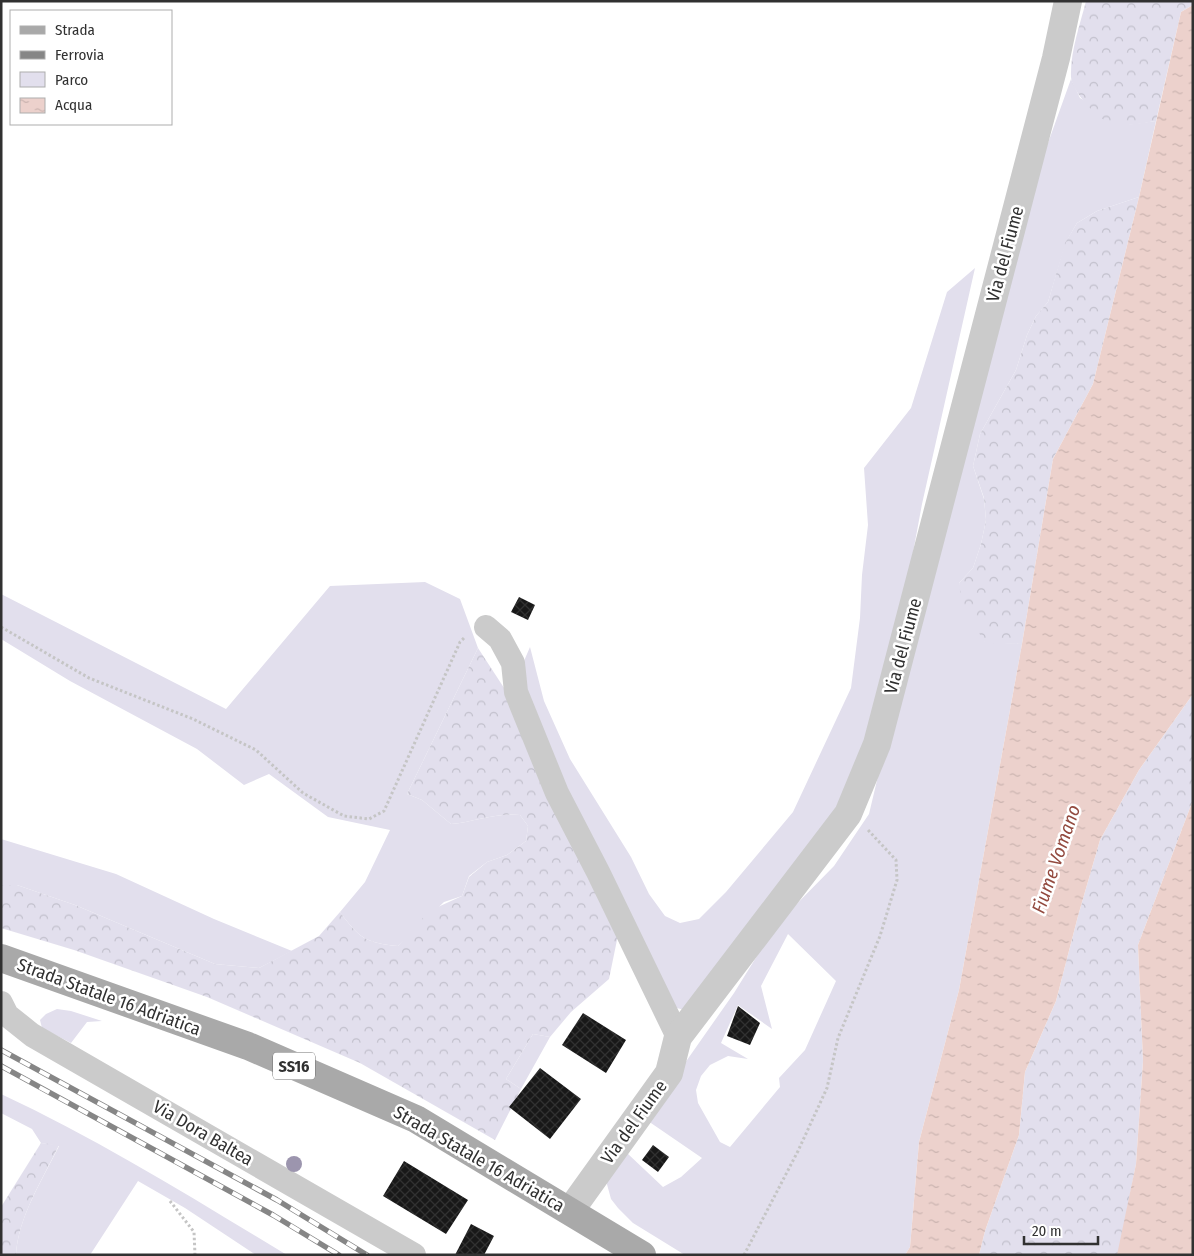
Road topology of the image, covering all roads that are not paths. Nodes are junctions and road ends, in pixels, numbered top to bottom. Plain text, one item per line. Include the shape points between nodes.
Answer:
1 (1068, 1) edge
2 (486, 627) road end
3 (1, 958) edge
4 (1, 1003) edge
5 (678, 1038) junction
6 (570, 1211) junction
7 (632, 1248) edge
8 (414, 1255) edge

1 - 5 street, Via del Fiume via 1056,58 877,744 848,814
2 - 5 street via 500,639 513,664 516,692 557,793
3 - 6 main road, Strada Statale 16 Adriatica / SS16 via 248,1046 416,1119
4 - 8 street, Via Dora Baltea via 7,1015 32,1036
5 - 6 street, Via del Fiume via 669,1073
6 - 7 main road, Strada Statale 16 Adriatica / SS16

